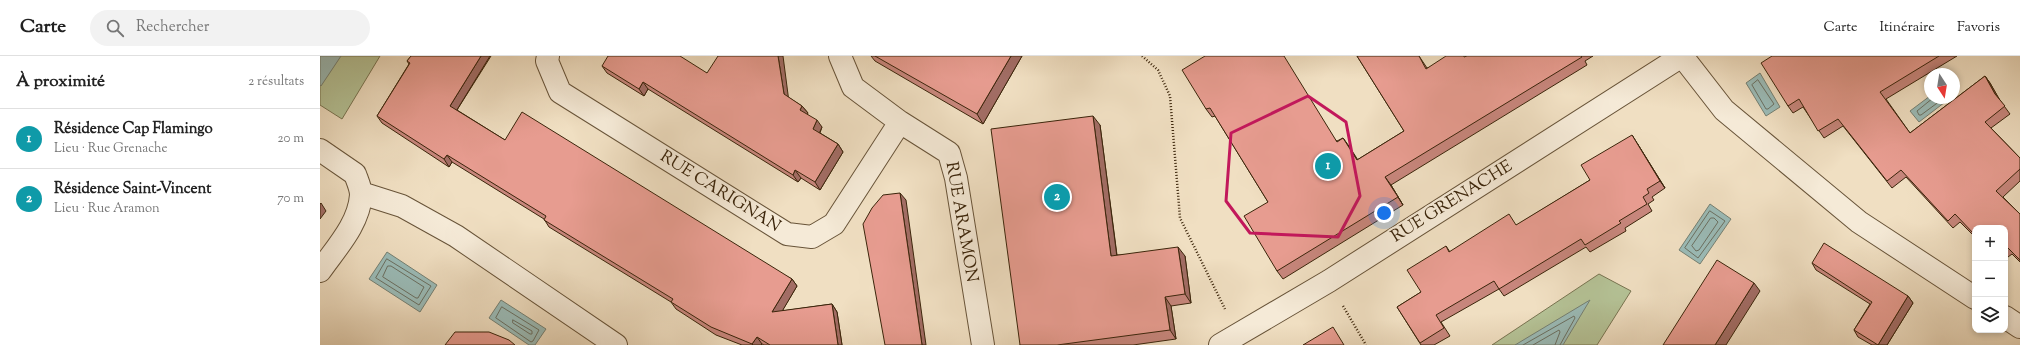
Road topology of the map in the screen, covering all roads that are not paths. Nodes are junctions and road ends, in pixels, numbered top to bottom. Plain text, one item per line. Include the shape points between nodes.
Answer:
1 (548, 56) edge
2 (840, 56) edge
3 (1682, 56) edge
4 (900, 122) junction
5 (320, 150) edge
6 (361, 193) junction
7 (320, 271) edge
8 (1973, 297) edge
9 (2008, 319) edge
10 (2020, 327) edge
11 (1229, 340) edge
12 (616, 345) edge
13 (983, 345) edge

1 - 4 street, RUE CARIGNAN via 560,92 786,234 812,237 834,224
2 - 4 street, RUE ARAMON via 853,87
3 - 8 street via 1724,110 1859,222
3 - 11 street, RUE GRENACHE via 1329,281
4 - 13 street, RUE ARAMON via 949,153 956,178
5 - 6 street via 355,174
6 - 7 street via 358,211 350,229
6 - 12 street via 402,206 456,236
9 - 10 street

